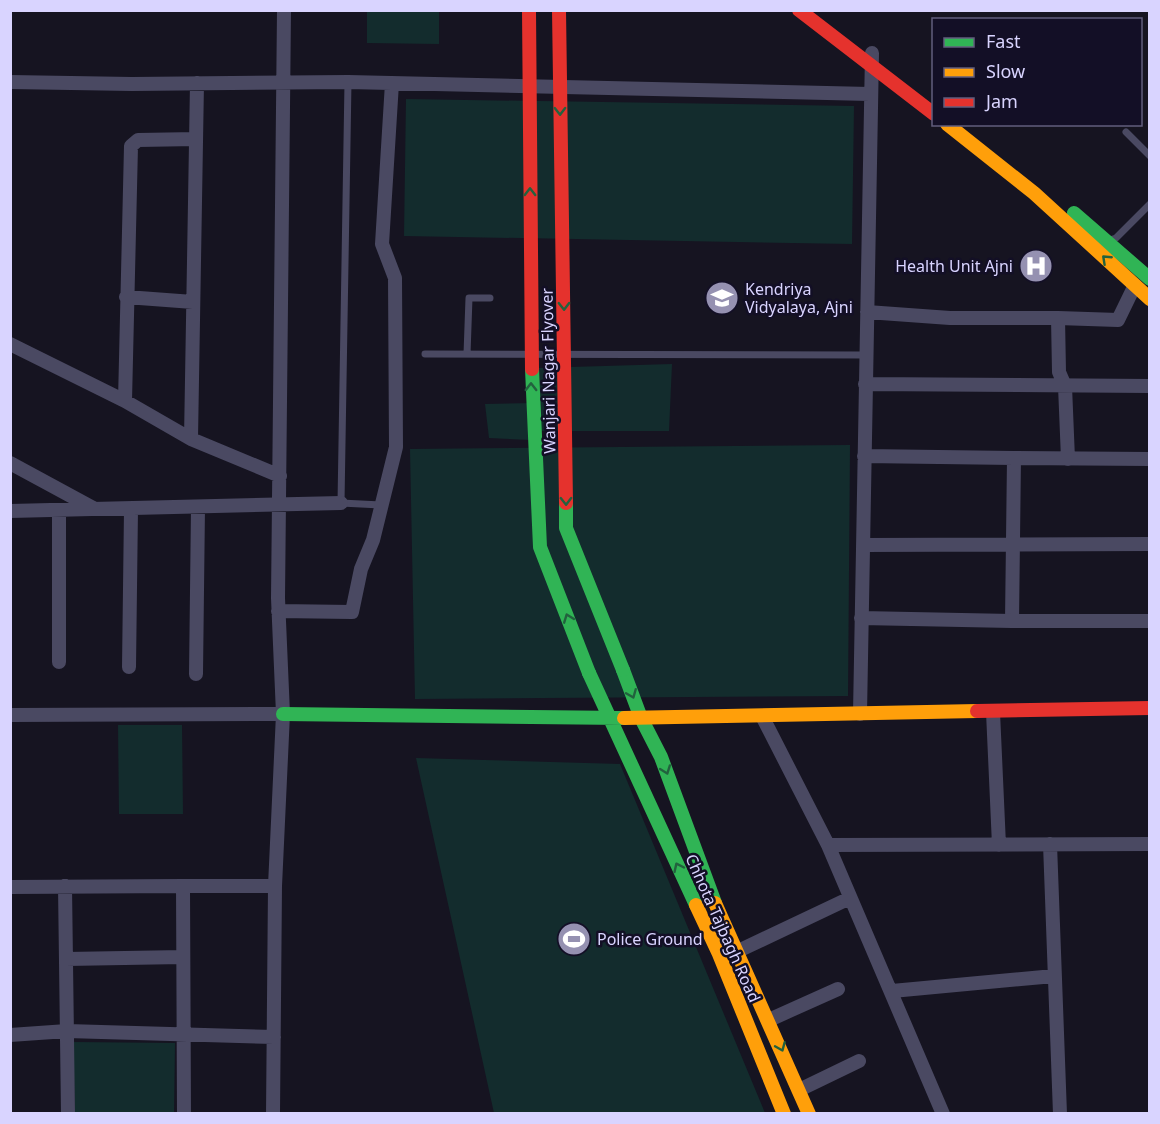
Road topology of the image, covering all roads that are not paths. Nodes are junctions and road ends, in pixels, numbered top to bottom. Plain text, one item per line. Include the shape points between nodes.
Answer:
1 (284, 10) edge
2 (528, 10) edge
3 (559, 10) edge
4 (799, 10) edge
5 (818, 10) edge
6 (872, 59) junction
7 (10, 82) edge
8 (284, 82) junction
9 (348, 82) junction
10 (197, 83) junction
11 (392, 83) junction
12 (870, 94) junction
13 (932, 99) edge
14 (932, 113) edge
15 (950, 126) edge
16 (968, 126) edge
17 (1126, 132) dead end
18 (196, 139) junction
19 (1149, 156) edge
20 (1149, 204) edge
21 (1108, 241) junction
22 (1149, 279) edge
23 (1135, 285) junction
24 (126, 297) junction
25 (490, 297) dead end
26 (1149, 299) edge
27 (193, 302) junction
28 (867, 312) junction
29 (1058, 318) junction
30 (10, 344) edge
31 (425, 354) dead end
32 (467, 354) junction
33 (866, 355) junction
34 (865, 384) junction
35 (1065, 386) junction
36 (1149, 386) edge
37 (124, 401) junction
38 (191, 439) junction
39 (864, 456) junction
40 (1014, 458) junction
41 (1068, 459) junction
42 (1149, 459) edge
43 (11, 463) edge
44 (280, 476) junction
45 (62, 491) junction
46 (341, 503) junction
47 (381, 505) junction
48 (279, 506) junction
49 (198, 507) junction
50 (95, 509) junction
51 (131, 509) junction
52 (57, 510) junction
53 (10, 511) edge
54 (1013, 544) junction
55 (1149, 544) edge
56 (863, 545) junction
57 (278, 611) junction
58 (861, 618) junction
59 (1012, 621) junction
60 (1149, 621) edge
61 (59, 662) dead end
62 (129, 667) dead end
63 (196, 674) dead end
64 (1149, 708) edge
65 (993, 712) junction
66 (10, 714) edge
67 (283, 714) junction
68 (860, 714) junction
69 (762, 716) junction
70 (607, 717) junction
71 (641, 718) junction
72 (1149, 843) edge
73 (1050, 844) junction
74 (828, 845) junction
75 (999, 845) junction
76 (65, 886) junction
77 (183, 886) junction
78 (276, 886) junction
79 (10, 887) edge
80 (850, 898) junction
81 (736, 952) junction
82 (183, 957) junction
83 (66, 960) junction
84 (1054, 976) junction
85 (838, 989) dead end
86 (892, 991) junction
87 (769, 1020) junction
88 (67, 1031) junction
89 (183, 1033) junction
90 (10, 1035) edge
91 (274, 1037) junction
92 (859, 1061) dead end
93 (799, 1090) junction
94 (68, 1113) edge
95 (184, 1113) edge
96 (273, 1113) edge
97 (784, 1113) edge
98 (809, 1113) edge
99 (943, 1113) edge
100 (1060, 1113) edge

1 - 8 street
70 -> 2 main road, Wanjari Nagar Flyover, bridge via 540,547 532,402
3 -> 71 main road, Wanjari Nagar Flyover, bridge via 566,528
4 - 6 main road
5 - 6 main road
6 - 12 street
6 - 13 main road
6 - 14 main road
7 - 10 street
8 - 9 street
8 - 10 street
8 - 44 street
9 - 11 street
9 - 46 lane
10 - 18 street
11 - 12 street
11 - 47 street via 382,244 394,278 396,447
12 - 28 street
23 -> 15 main road via 1034,193
16 - 21 main road
17 - 19 lane
18 - 24 street via 138,140 131,146
18 - 27 street
20 - 21 lane via 1116,238
21 - 22 main road
23 - 26 main road
23 - 29 street via 1118,320
24 - 27 street
24 - 37 street
25 - 32 lane via 469,297
27 - 38 street
28 - 29 street via 950,318
28 - 33 street
29 - 35 street via 1059,372
30 - 37 street
31 - 32 lane
32 - 33 lane
33 - 34 street
34 - 35 street
34 - 39 street
35 - 36 street
35 - 41 street
37 - 38 street
38 - 44 street
39 - 40 street
39 - 56 street
40 - 41 street
40 - 54 street
41 - 42 street
43 - 45 street
44 - 48 street
45 - 50 street
45 - 52 street
46 - 47 lane
46 - 48 street
47 - 57 street via 352,612
48 - 49 street
48 - 57 street
49 - 51 street
49 - 63 street
50 - 51 street
50 - 52 street
51 - 62 street
52 - 53 street
52 - 61 street
54 - 55 street
54 - 56 street
54 - 59 street
56 - 58 street
57 - 67 street
58 - 59 street
58 - 68 street
59 - 60 street
64 - 65 main road
65 - 68 main road
65 - 75 street
66 - 67 street
67 - 70 main road
67 - 78 street
68 - 69 main road
69 - 71 main road
69 - 74 street
70 - 71 main road
97 -> 70 main road, Chhota Tajbagh Road via 719,954
71 -> 81 main road, Wanjari Nagar Flyover via 662,757
72 - 73 street
73 - 75 street
73 - 84 street
74 - 75 street
74 - 80 street
76 - 77 street
76 - 79 street
76 - 83 street
77 - 78 street
77 - 82 street
78 - 91 street
80 - 81 street
80 - 86 street
81 - 87 main road, Wanjari Nagar Flyover
82 - 83 street
82 - 89 street
83 - 88 street
84 - 86 street
84 - 100 street
85 - 87 street
86 - 99 street
87 -> 93 main road, Wanjari Nagar Flyover
88 - 89 street
88 - 90 street
88 - 94 street
89 - 91 street
89 - 95 street
91 - 96 street
92 - 93 street
93 - 98 main road, Wanjari Nagar Flyover

